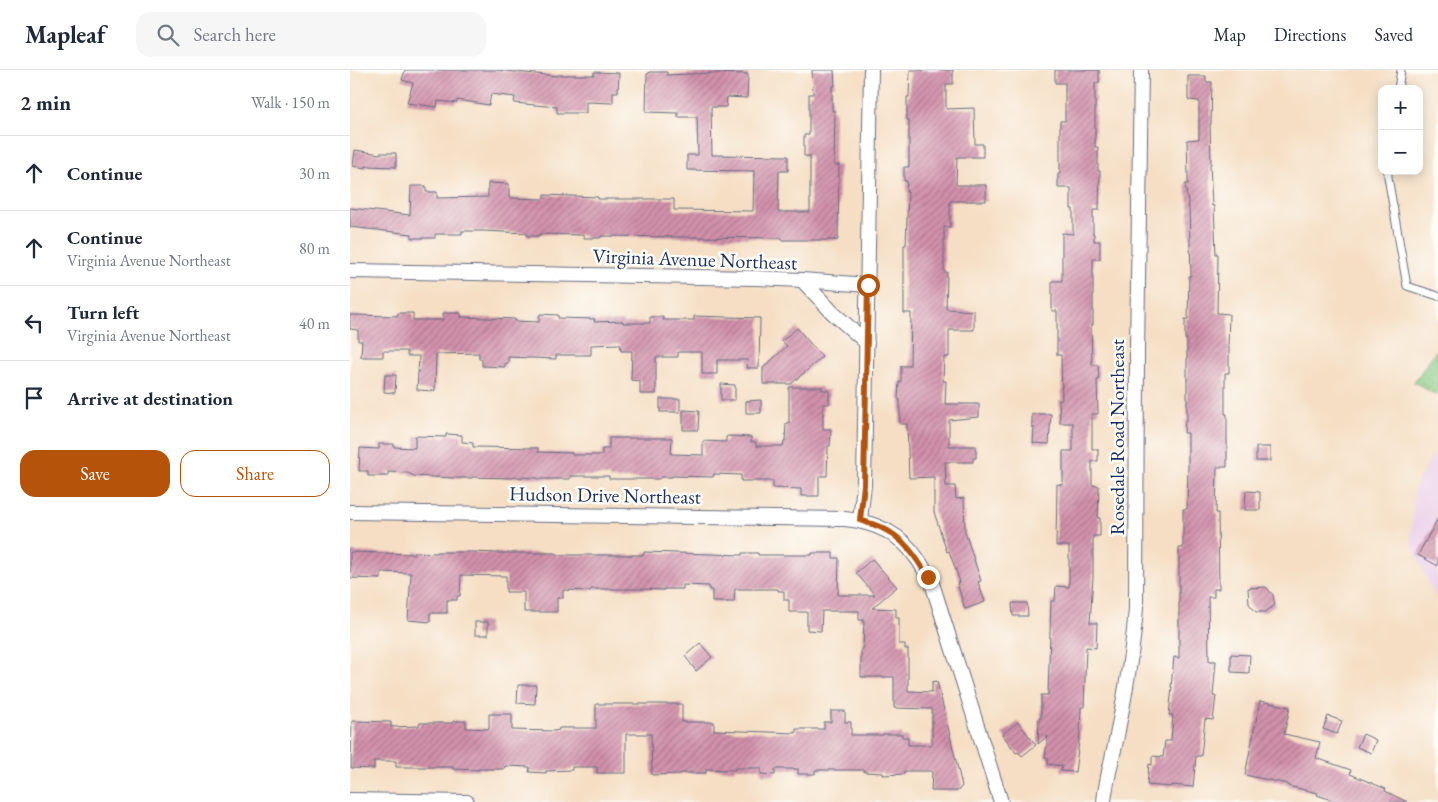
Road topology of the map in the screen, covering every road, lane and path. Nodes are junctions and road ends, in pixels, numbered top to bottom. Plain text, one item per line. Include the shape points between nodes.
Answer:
1 (871, 70) edge
2 (1141, 70) edge
3 (1401, 70) edge
4 (1399, 85) edge
5 (1388, 175) edge
6 (350, 271) edge
7 (802, 280) junction
8 (868, 285) junction
9 (1438, 296) edge
10 (867, 343) junction
11 (350, 512) edge
12 (860, 520) junction
13 (350, 800) edge
14 (467, 802) edge
15 (1001, 802) edge
16 (1104, 802) edge

1 - 8 street
2 - 16 street, Rosedale Road Northeast via 1136,608 1132,650
3 - 4 lane
5 - 9 lane via 1407,286
6 - 7 street, Virginia Avenue Northeast
7 - 8 street
7 - 10 street, Virginia Avenue Northeast
8 - 10 street
10 - 12 street via 864,485
11 - 12 street, Hudson Drive Northeast
12 - 15 street via 883,528 905,544 931,580
13 - 14 street

